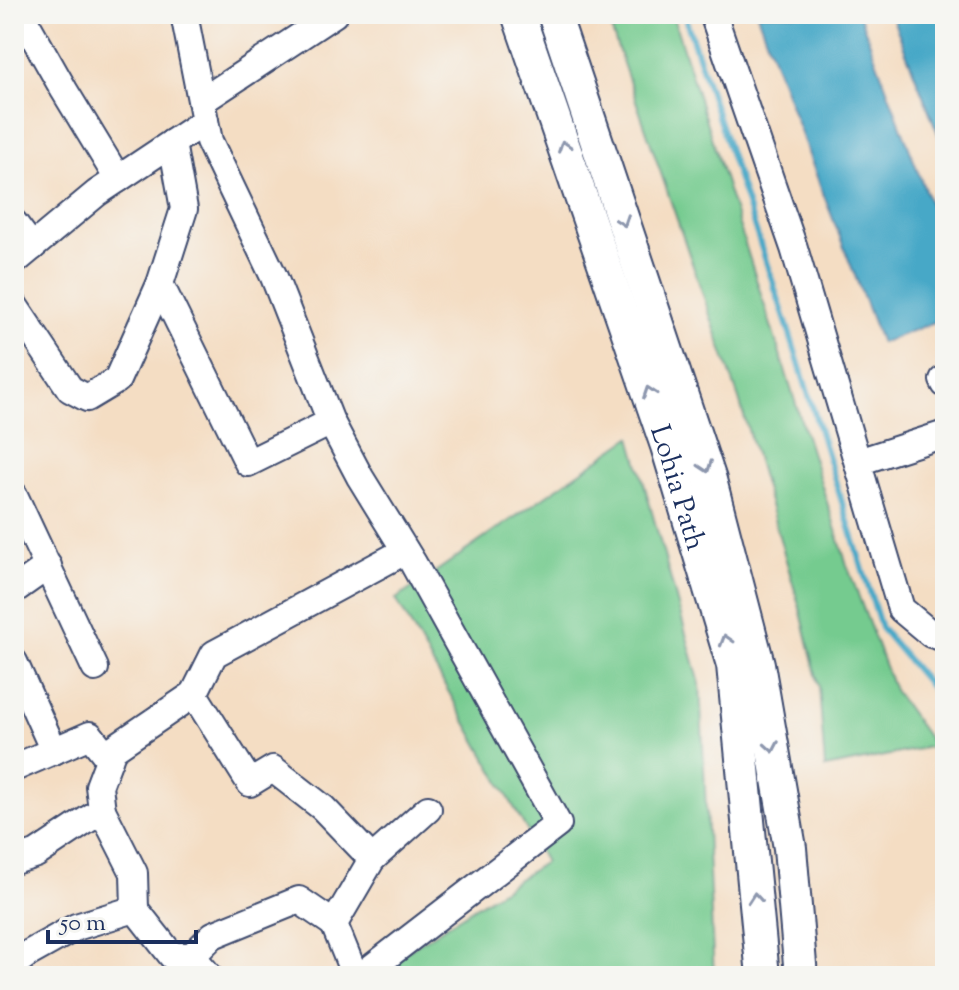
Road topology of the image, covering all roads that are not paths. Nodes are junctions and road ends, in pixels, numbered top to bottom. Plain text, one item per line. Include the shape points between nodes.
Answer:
1 (21, 14) edge
2 (184, 14) edge
3 (334, 14) edge
4 (518, 14) edge
5 (554, 14) edge
6 (713, 14) edge
7 (204, 111) junction
8 (172, 143) junction
9 (118, 179) junction
10 (14, 223) edge
11 (23, 254) edge
12 (160, 284) junction
13 (14, 305) edge
14 (331, 422) junction
15 (945, 434) edge
16 (858, 462) junction
17 (14, 495) edge
18 (405, 551) junction
19 (48, 566) junction
20 (14, 590) edge
21 (945, 638) edge
22 (14, 662) edge
23 (95, 668) dead end
24 (194, 694) junction
25 (54, 751) junction
26 (109, 759) junction
27 (14, 768) edge
28 (428, 809) dead end
29 (102, 810) junction
30 (372, 859) junction
31 (14, 861) edge
32 (135, 909) junction
33 (334, 924) junction
34 (14, 964) edge
35 (200, 966) edge
36 (358, 976) edge
37 (763, 976) edge
38 (801, 976) edge

1 - 9 street
2 - 7 street
3 - 7 street
37 -> 4 main road, Lohia Path via 733,665 667,446
5 -> 38 main road, Lohia Path via 710,480 758,664 790,848
6 - 16 street via 794,248
7 - 8 street
7 - 14 street via 209,141 274,277
8 - 9 street
8 - 12 street via 184,209
9 - 11 street
10 - 11 street
12 - 13 street via 117,380 87,398 70,389
12 - 14 street via 248,463
14 - 18 street
15 - 16 street
16 - 21 street via 901,609 931,634
17 - 19 street
18 - 24 street via 214,654
18 - 36 street via 558,824
19 - 20 street
19 - 23 street
22 - 25 street
24 - 26 street via 113,749
24 - 30 street via 250,783 273,769 323,808
25 - 26 street via 90,735
25 - 27 street
26 - 29 street via 99,786
28 - 30 street
29 - 31 street via 36,854
29 - 32 street via 134,873
30 - 33 street
32 - 34 street via 76,927
32 - 35 street via 172,956
33 - 35 street via 299,900 213,935
33 - 36 street

